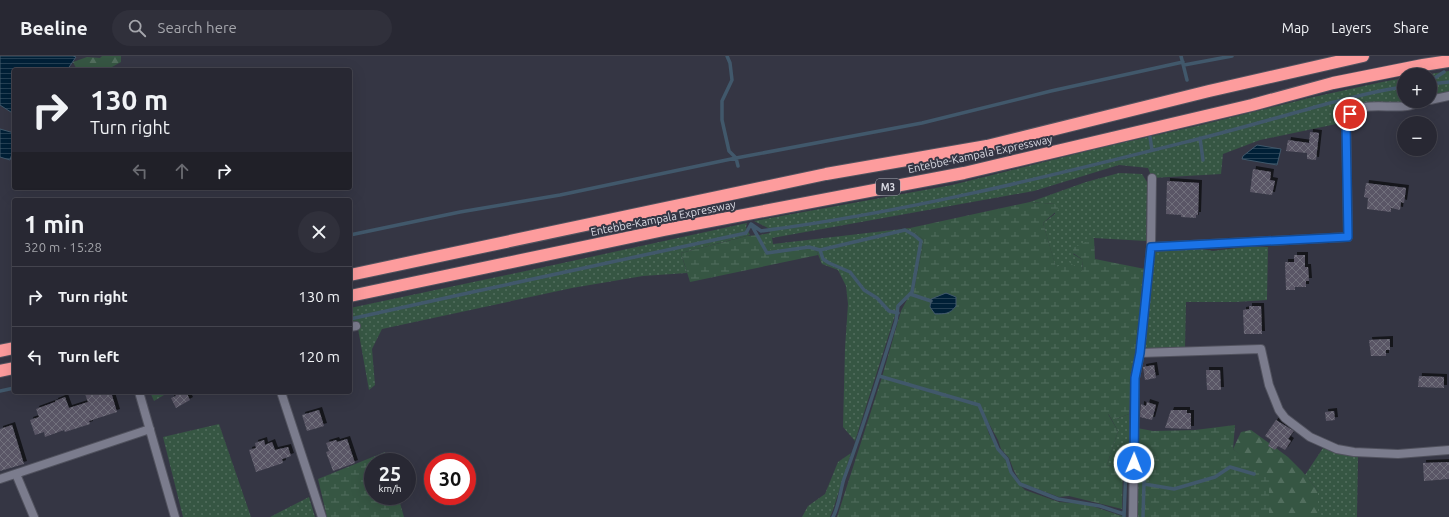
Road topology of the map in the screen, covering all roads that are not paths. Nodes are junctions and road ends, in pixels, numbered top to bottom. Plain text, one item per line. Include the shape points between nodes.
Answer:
1 (1363, 56) edge
2 (1449, 61) edge
3 (1449, 96) edge
4 (1437, 99) edge
5 (1397, 106) edge
6 (1152, 178) dead end
7 (1151, 247) junction
8 (352, 275) edge
9 (352, 296) edge
10 (12, 348) edge
11 (0, 351) edge
12 (1140, 353) junction
13 (12, 368) edge
14 (0, 371) edge
15 (140, 394) edge
16 (282, 394) edge
17 (150, 429) junction
18 (1449, 450) edge
19 (16, 474) junction
20 (0, 479) edge
21 (34, 517) edge
22 (175, 517) edge
23 (322, 517) edge
24 (1133, 517) edge

1 - 8 highway, Entebbe-Kampala Expressway / M3 via 988,146 826,174
2 - 9 highway, Entebbe-Kampala Expressway / M3 via 1333,83 1252,105 964,173 664,230
3 - 4 street
5 - 7 street via 1359,108 1346,117 1348,237
6 - 7 street
7 - 12 street
10 - 11 highway
12 - 18 street via 1261,349 1269,385 1279,410 1310,437 1337,449 1354,452 1398,454
12 - 24 street via 1135,378
13 - 14 highway
15 - 17 street
16 - 23 street
17 - 19 street
17 - 22 street
19 - 20 street
19 - 21 street

